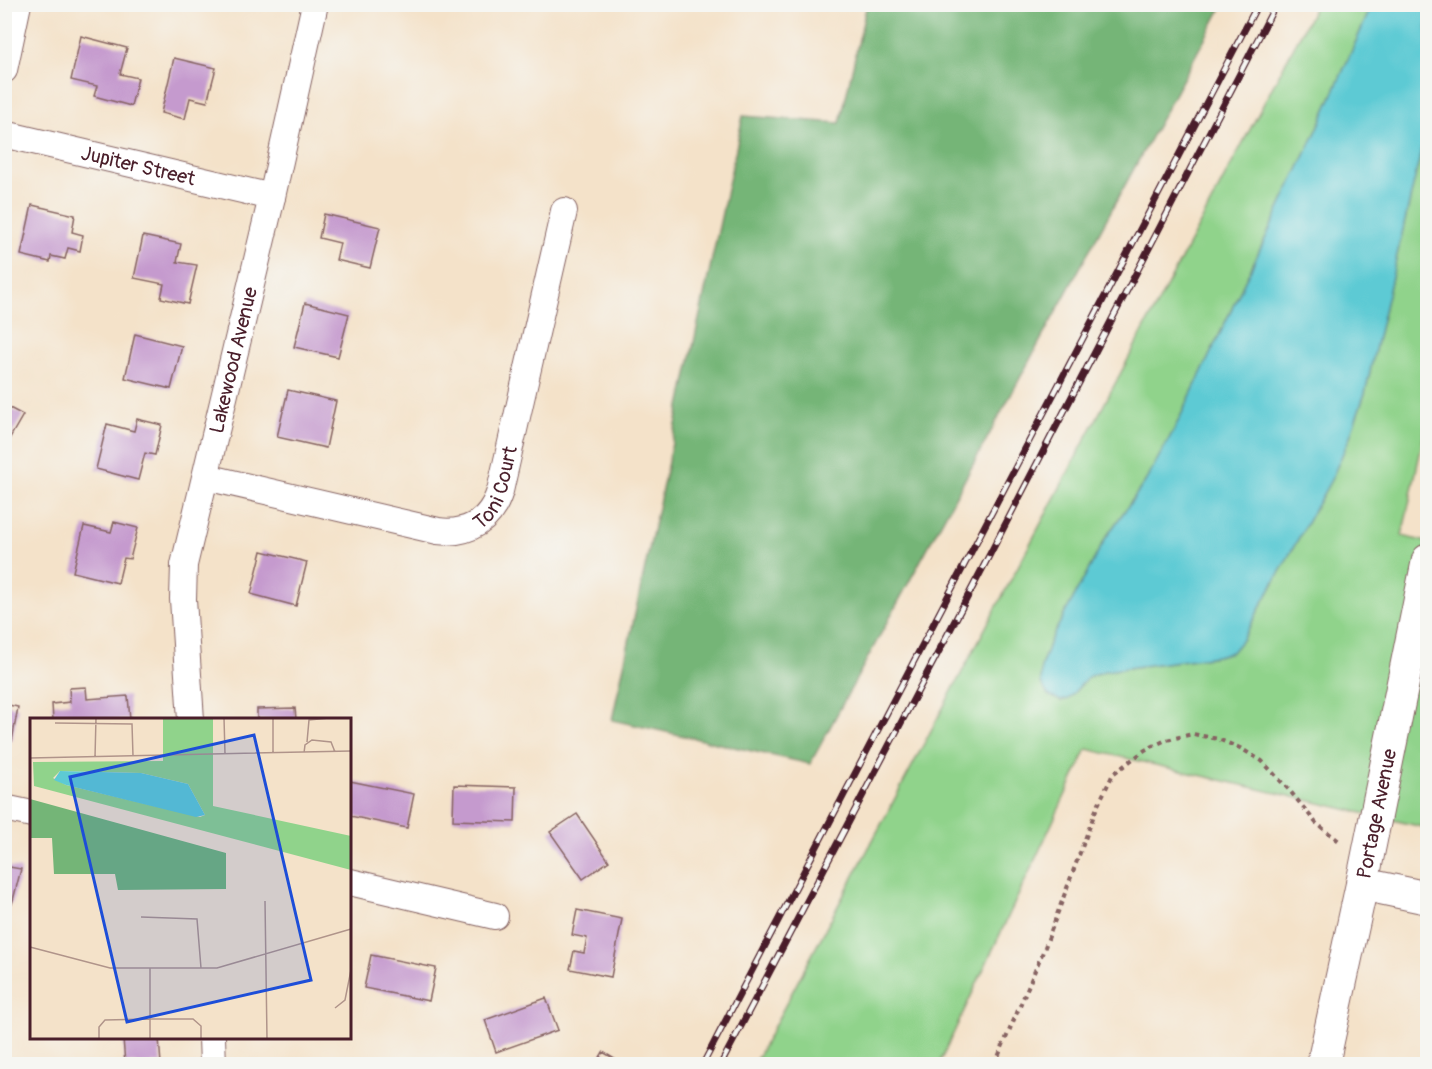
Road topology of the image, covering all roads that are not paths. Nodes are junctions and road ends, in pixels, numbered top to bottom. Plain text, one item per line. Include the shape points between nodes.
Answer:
1 (18, 4) edge
2 (315, 4) edge
3 (4, 70) edge
4 (4, 134) edge
5 (272, 197) junction
6 (564, 211) dead end
7 (206, 477) junction
8 (1428, 560) edge
9 (191, 718) edge
10 (4, 808) edge
11 (30, 814) edge
12 (351, 882) edge
13 (1362, 884) junction
14 (1428, 898) edge
15 (495, 916) dead end
16 (212, 1039) edge
17 (213, 1065) edge
18 (1323, 1065) edge

1 - 3 street
2 - 5 street, Lakewood Avenue
4 - 5 street, Jupiter Street
5 - 7 street, Lakewood Avenue
6 - 7 street, Toni Court via 500,491 491,511 481,521 454,532 438,531
7 - 9 street, Lakewood Avenue via 184,565
8 - 13 street, Portage Avenue
10 - 11 street
12 - 15 street
13 - 14 street
13 - 18 street, Portage Avenue
16 - 17 street

